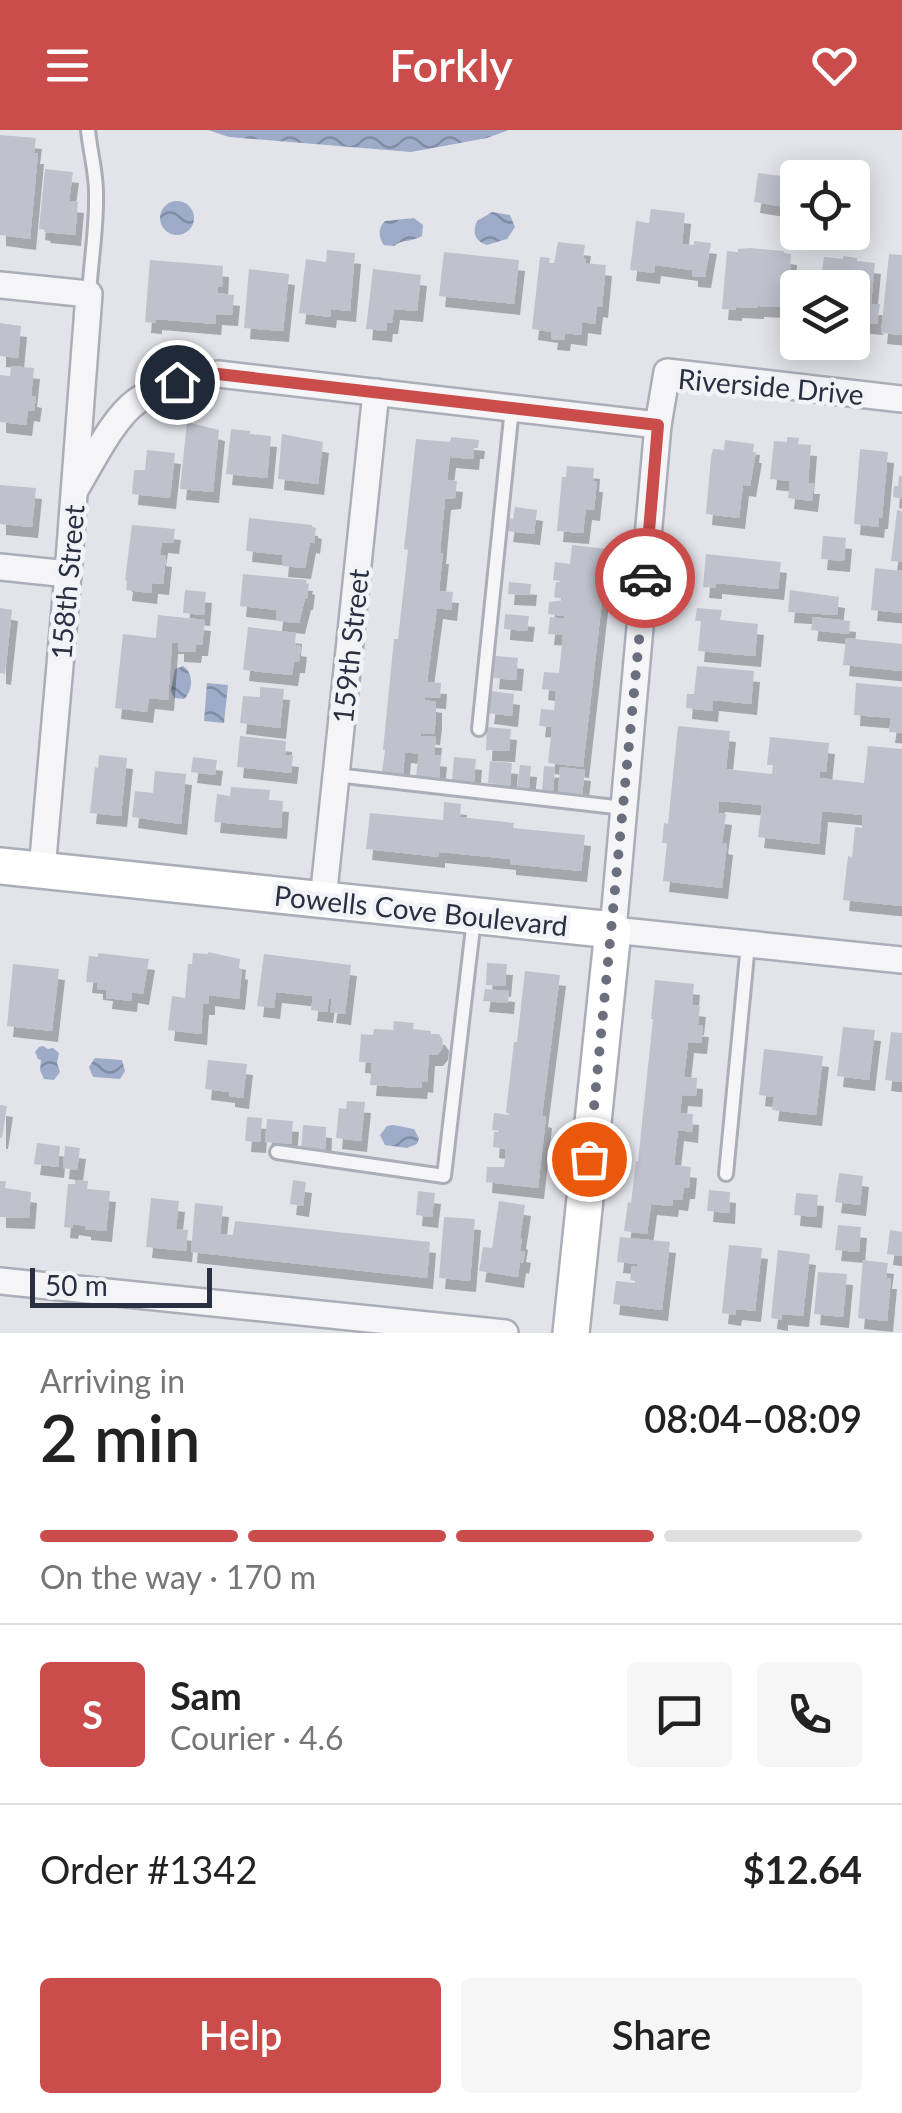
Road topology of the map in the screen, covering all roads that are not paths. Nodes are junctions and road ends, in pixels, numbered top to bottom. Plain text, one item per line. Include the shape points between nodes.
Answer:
1 (88, 130) edge
2 (0, 285) edge
3 (89, 294) junction
4 (376, 392) junction
5 (902, 399) edge
6 (512, 408) junction
7 (658, 425) junction
8 (75, 490) junction
9 (0, 566) edge
10 (68, 574) junction
11 (479, 729) dead end
12 (336, 775) junction
13 (624, 808) junction
14 (0, 866) edge
15 (42, 870) junction
16 (323, 900) junction
17 (474, 916) junction
18 (613, 930) junction
19 (748, 944) junction
20 (902, 960) edge
21 (276, 1152) dead end
22 (726, 1174) dead end
23 (0, 1281) edge
24 (505, 1333) edge
25 (571, 1333) edge

1 - 3 lane via 96,190
2 - 3 street
3 - 8 street, 158th Street
4 - 6 street, Riverside Drive
4 - 8 street, Riverside Drive via 218,374 177,382 136,402
4 - 12 street, 159th Street
5 - 7 street, Riverside Drive via 668,372
6 - 7 street, Riverside Drive
6 - 11 lane
7 - 13 street
8 - 10 street, 158th Street
9 - 10 street
10 - 15 street, 158th Street
12 - 13 lane
12 - 16 street, 159th Street
13 - 18 street
14 - 15 street, Powells Cove Boulevard
15 - 16 street, Powells Cove Boulevard
16 - 17 street, Powells Cove Boulevard
17 - 18 street, Powells Cove Boulevard
17 - 21 lane via 444,1176
18 - 19 street, Powells Cove Boulevard
18 - 25 street
19 - 20 street, Powells Cove Boulevard
19 - 22 lane
23 - 24 street

